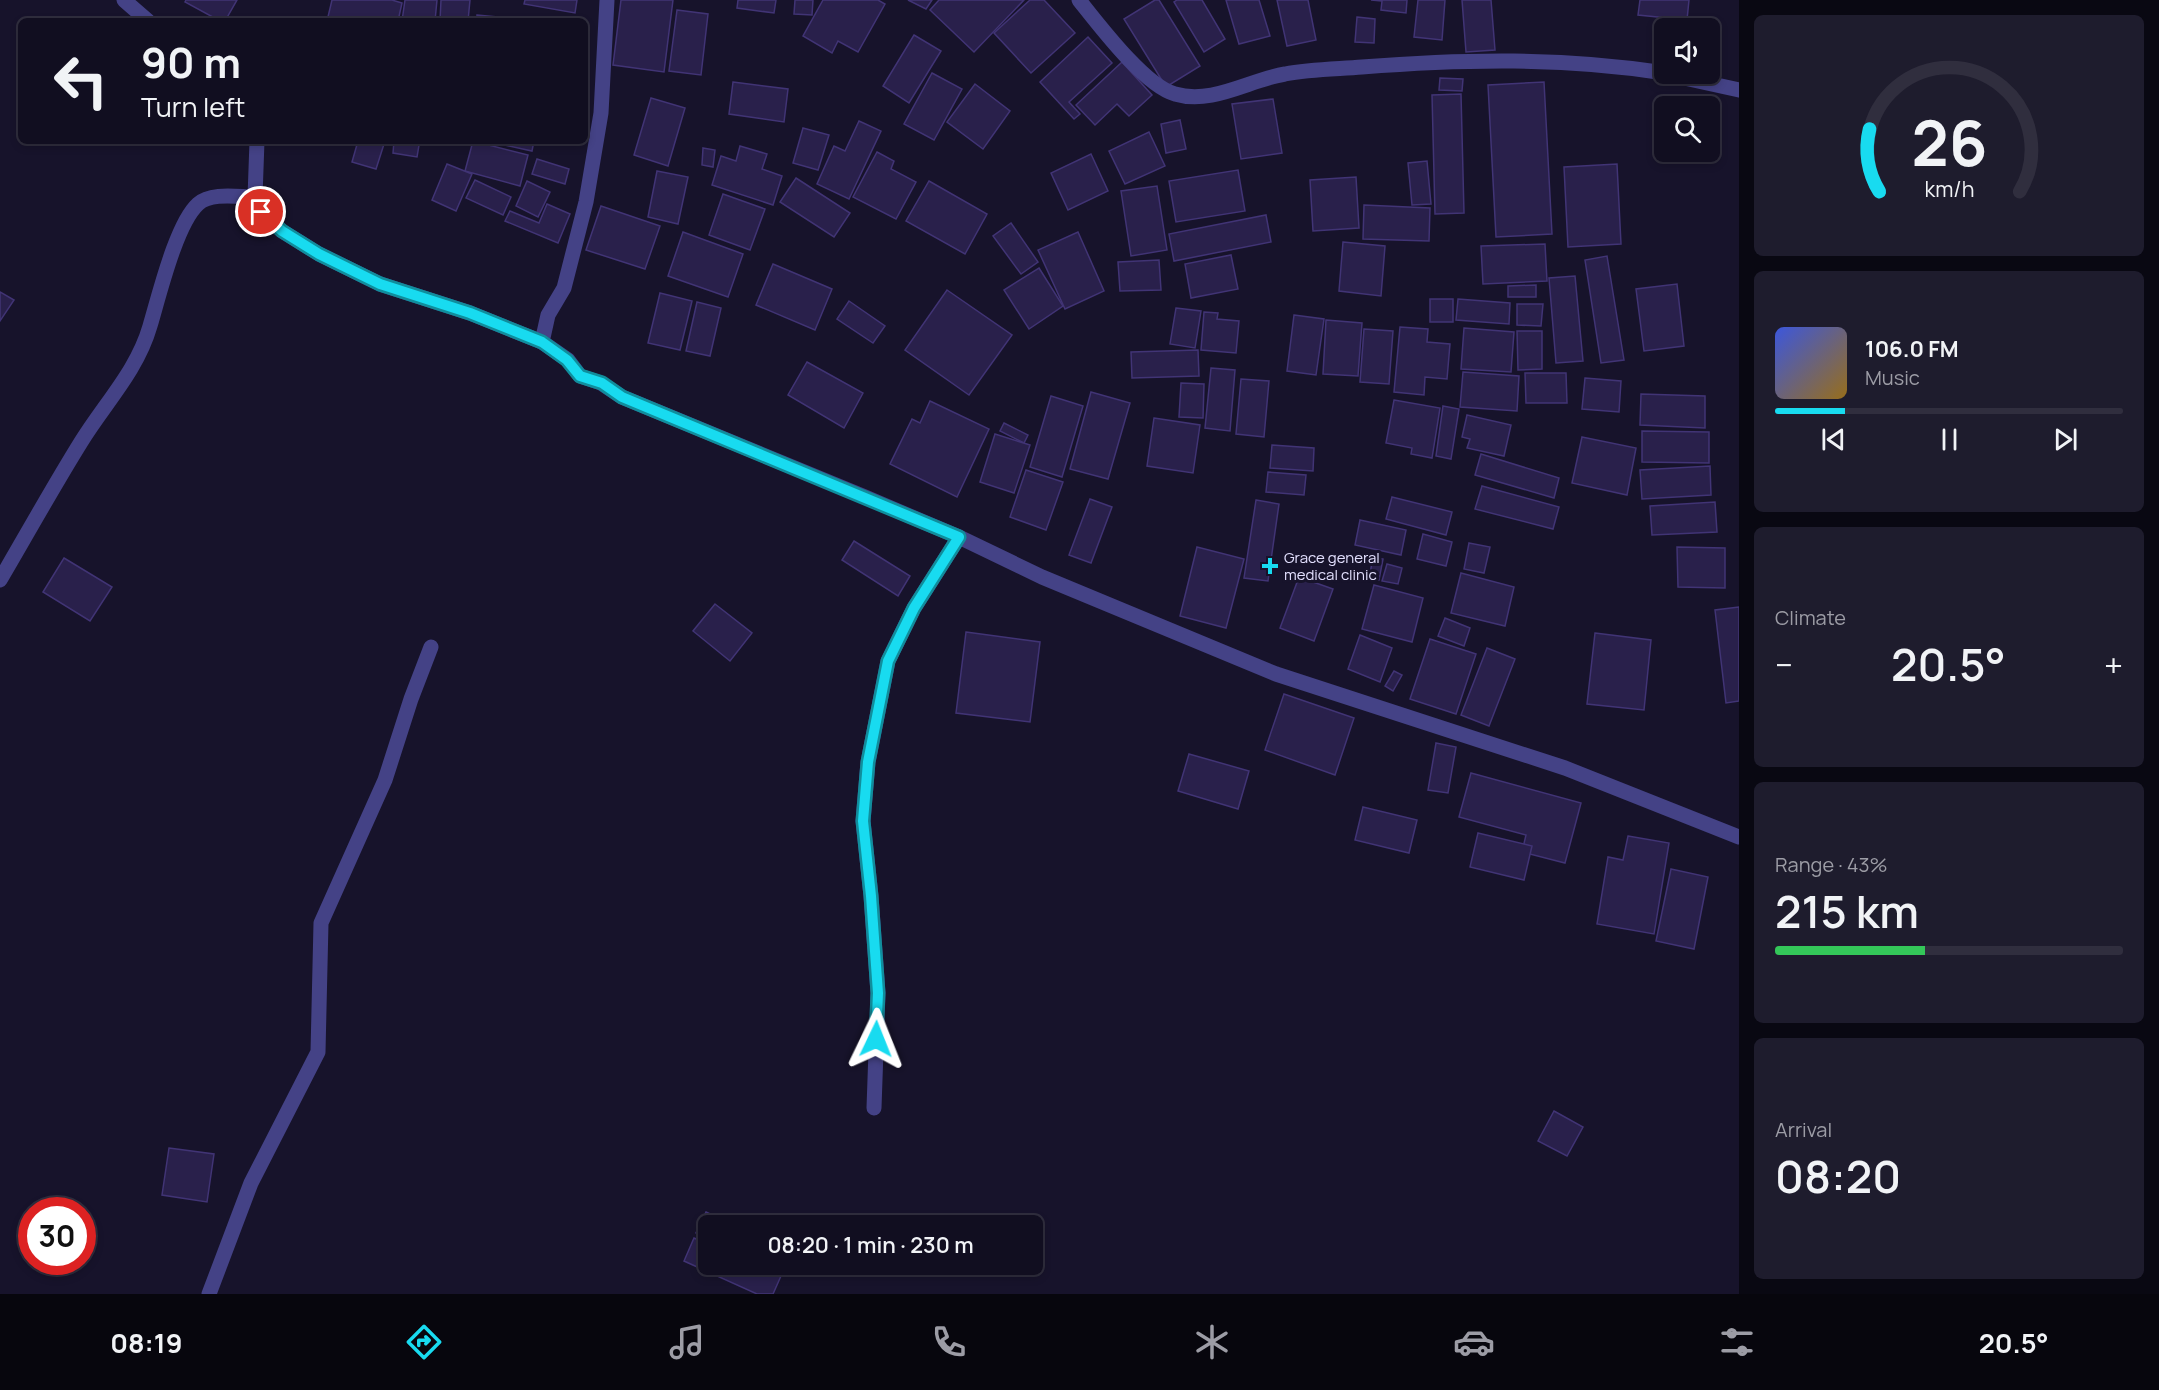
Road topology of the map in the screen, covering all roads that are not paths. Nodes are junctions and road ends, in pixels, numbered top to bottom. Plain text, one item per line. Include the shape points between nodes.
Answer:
1 (124, 0) edge
2 (607, 0) edge
3 (1079, 0) edge
4 (145, 18) edge
5 (1654, 72) edge
6 (1713, 84) edge
7 (1739, 90) edge
8 (257, 144) edge
9 (255, 197) junction
10 (542, 342) junction
11 (959, 537) junction
12 (0, 580) edge
13 (431, 646) dead end
14 (1739, 837) edge
15 (874, 1108) dead end
16 (209, 1294) edge

1 - 4 street
2 - 10 street via 602,113 586,202 564,288 549,315
3 - 5 street via 1121,51 1158,86 1192,97 1285,74 1407,63 1565,62
6 - 7 street
8 - 9 street
9 - 10 street via 261,212 282,231 319,254 380,284 470,313
9 - 12 street via 204,199 188,214 137,360 81,441
10 - 11 street via 567,360 580,376 602,383 622,397
11 - 14 street via 1042,577 1276,674 1565,768
11 - 15 street via 914,608 888,661 868,762 863,821 878,993
13 - 16 street via 385,780 321,923 318,1052 251,1183

